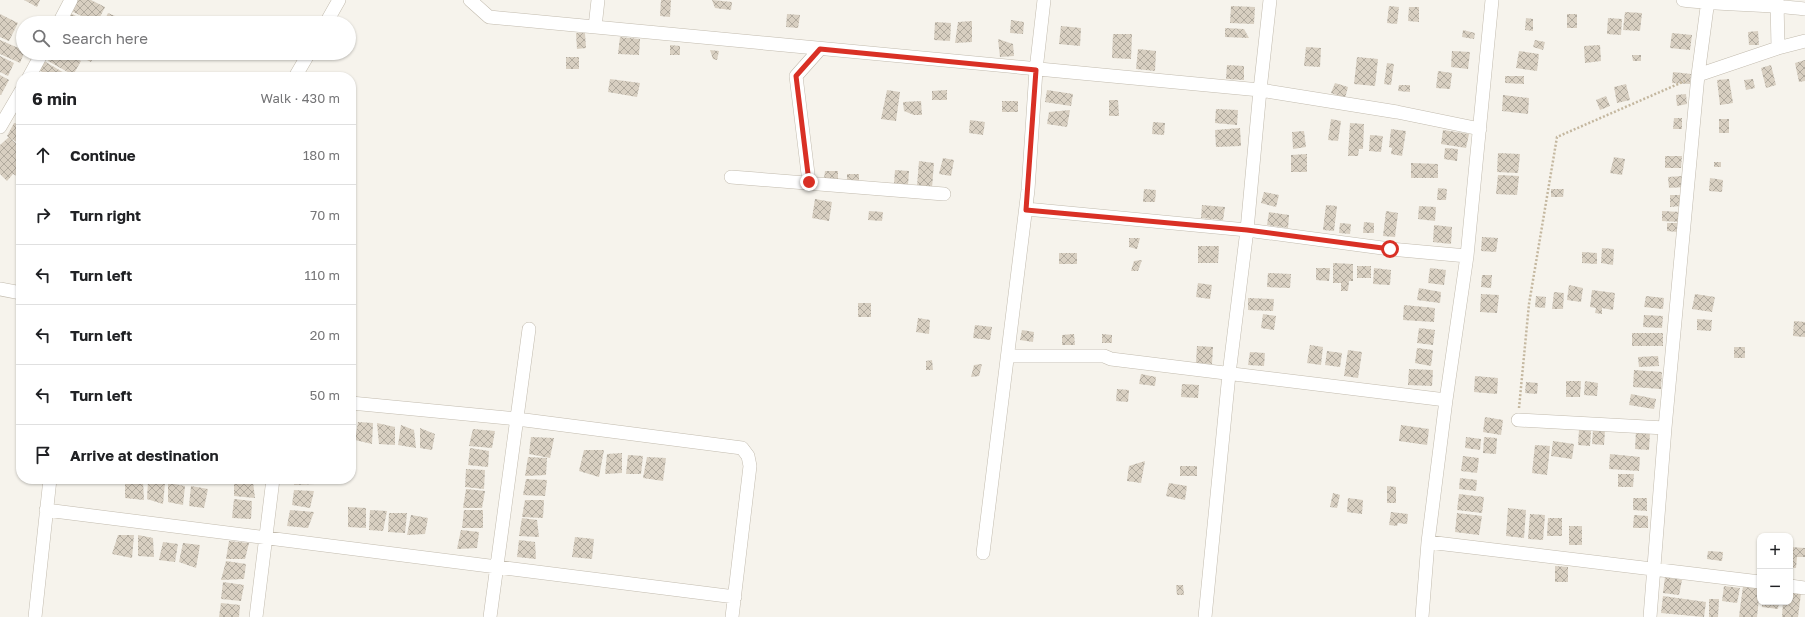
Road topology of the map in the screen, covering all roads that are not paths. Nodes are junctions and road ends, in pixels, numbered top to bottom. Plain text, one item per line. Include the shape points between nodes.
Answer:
1 (71, 0) edge
2 (339, 0) edge
3 (470, 0) edge
4 (598, 0) edge
5 (1044, 0) edge
6 (1270, 0) edge
7 (1492, 0) edge
8 (1683, 0) edge
9 (1708, 2) edge
10 (1777, 3) edge
11 (1805, 9) edge
12 (63, 16) edge
13 (330, 16) edge
14 (595, 27) junction
15 (1805, 41) edge
16 (1778, 48) junction
17 (820, 49) junction
18 (38, 60) edge
19 (305, 60) edge
20 (1036, 70) junction
21 (32, 72) edge
22 (298, 72) edge
23 (1698, 76) junction
24 (1260, 90) junction
25 (16, 100) edge
26 (0, 127) edge
27 (1480, 129) junction
28 (731, 177) dead end
29 (809, 182) junction
30 (944, 194) dead end
31 (1026, 210) junction
32 (1247, 230) junction
33 (1467, 256) junction
34 (0, 289) edge
35 (16, 292) edge
36 (529, 329) dead end
37 (1008, 356) junction
38 (1229, 374) junction
39 (1446, 400) junction
40 (356, 403) edge
41 (517, 419) junction
42 (1518, 420) road end
43 (1665, 428) junction
44 (49, 484) edge
45 (272, 484) edge
46 (46, 510) junction
47 (266, 537) junction
48 (1428, 542) junction
49 (983, 554) dead end
50 (497, 568) junction
51 (1654, 570) junction
52 (1757, 582) edge
53 (1793, 586) edge
54 (1805, 588) edge
55 (735, 597) junction
56 (35, 617) edge
57 (256, 617) edge
58 (490, 617) edge
59 (732, 617) edge
60 (1205, 617) edge
61 (1422, 617) edge
62 (1650, 617) edge

1 - 12 street
2 - 13 street
3 - 14 street via 489,17
4 - 14 street
5 - 20 street
6 - 24 street
7 - 27 street
8 - 9 street
9 - 10 street
9 - 23 street
10 - 11 street
10 - 16 street
14 - 17 street
15 - 16 street
16 - 23 street
17 - 20 street
17 - 29 street via 796,76
18 - 21 street
19 - 22 street
20 - 24 street
20 - 31 street
23 - 43 street
24 - 27 street via 1397,112
24 - 32 street
25 - 26 street
27 - 33 street
28 - 29 street
29 - 30 street
31 - 32 street
31 - 37 street
32 - 33 street via 1390,249
32 - 38 street
33 - 39 street
34 - 35 street
36 - 41 street
37 - 38 street via 1104,356
37 - 49 street
38 - 39 street
38 - 60 street
39 - 48 street
40 - 41 street
41 - 50 street
41 - 55 street via 735,447 745,451 750,466
42 - 43 street
43 - 51 street
44 - 46 street
45 - 47 street
46 - 47 street
46 - 56 street
47 - 50 street
47 - 57 street
48 - 51 street
48 - 61 street
50 - 55 street
50 - 58 street
51 - 52 street
51 - 62 street
53 - 54 street
55 - 59 street

